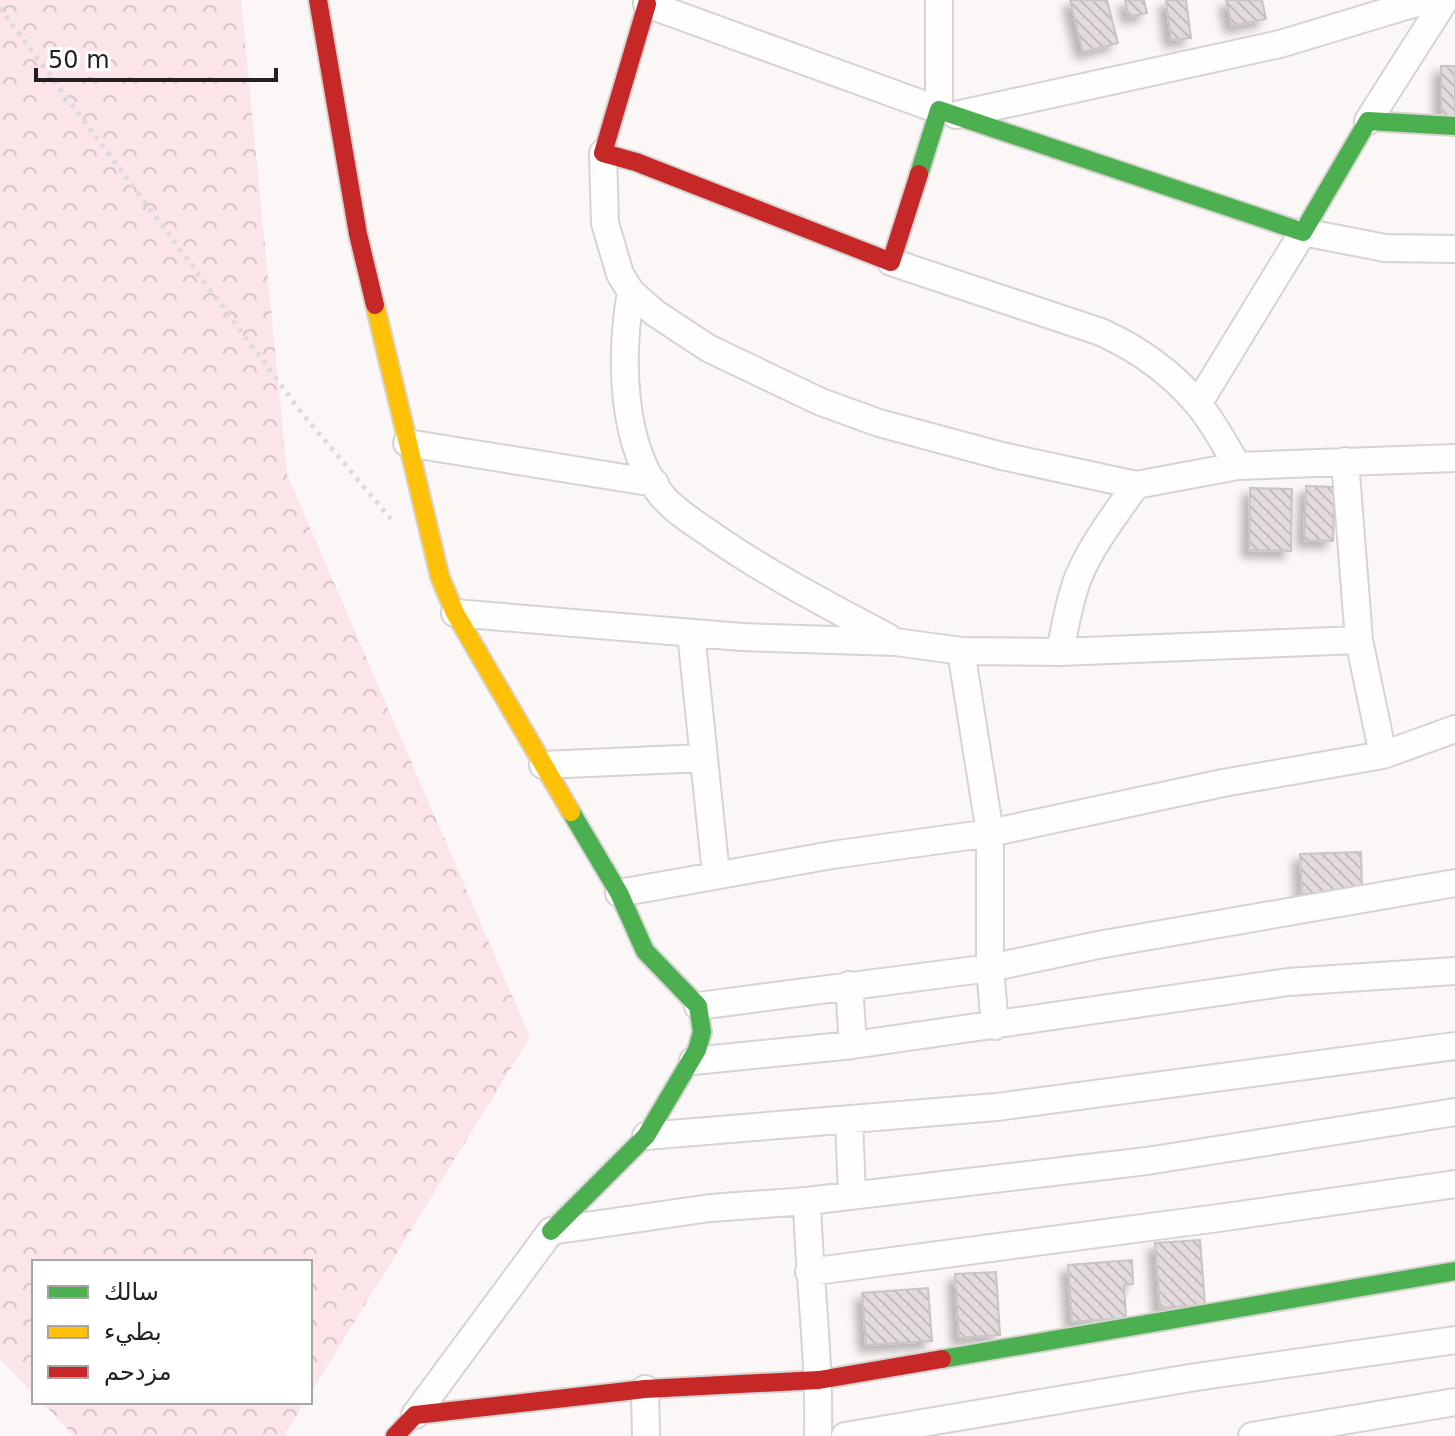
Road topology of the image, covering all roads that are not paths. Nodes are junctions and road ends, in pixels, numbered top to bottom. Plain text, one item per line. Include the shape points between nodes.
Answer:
1 (318, 0) edge
2 (939, 0) edge
3 (1426, 0) edge
4 (1445, 0) edge
5 (647, 2) edge
6 (947, 113) junction
7 (1368, 121) junction
8 (1455, 126) edge
9 (603, 153) junction
10 (1303, 232) junction
11 (1455, 249) edge
12 (891, 262) junction
13 (631, 292) junction
14 (1198, 404) junction
15 (407, 443) junction
16 (1455, 458) edge
17 (1345, 461) junction
18 (1238, 466) junction
19 (655, 483) junction
20 (1136, 485) junction
21 (455, 613) junction
22 (691, 633) junction
23 (1359, 640) junction
24 (896, 642) junction
25 (961, 651) junction
26 (1060, 652) junction
27 (1455, 729) edge
28 (1383, 755) junction
29 (704, 758) junction
30 (543, 765) junction
31 (990, 833) junction
32 (716, 874) junction
33 (1455, 883) edge
34 (619, 893) junction
35 (990, 968) junction
36 (1455, 971) edge
37 (849, 985) junction
38 (698, 1006) junction
39 (995, 1026) junction
40 (853, 1045) junction
41 (1455, 1046) edge
42 (693, 1061) junction
43 (1455, 1112) edge
44 (849, 1119) junction
45 (646, 1136) junction
46 (1455, 1184) edge
47 (852, 1196) junction
48 (807, 1201) junction
49 (551, 1231) junction
50 (1455, 1271) edge
51 (809, 1272) junction
52 (1455, 1340) edge
53 (819, 1380) junction
54 (645, 1389) junction
55 (1455, 1402) edge
56 (415, 1415) junction
57 (395, 1436) edge
58 (646, 1436) edge
59 (818, 1436) edge
60 (845, 1436) edge
61 (1252, 1436) edge

1 - 15 street via 358,234
2 - 6 street
3 - 6 street via 1280,44
4 - 7 street
5 - 6 street
5 - 9 street
6 - 10 street
6 - 12 street
7 - 8 street
7 - 10 street
9 - 12 street
9 - 13 street via 605,223
10 - 11 street via 1385,248
10 - 14 street
12 - 14 street via 1126,343 1163,369
13 - 19 street via 625,325 627,397 634,439
13 - 20 street via 708,348 821,402 894,428
14 - 18 street
15 - 19 street
15 - 21 street via 440,577
16 - 17 street
17 - 18 street
17 - 23 street
18 - 20 street
19 - 24 street via 688,519 764,571
20 - 26 street via 1079,577
21 - 22 street
21 - 30 street
22 - 24 street
22 - 29 street
23 - 26 street
23 - 28 street
24 - 25 street
25 - 26 street
25 - 31 street
27 - 28 street
28 - 31 street
29 - 30 street
29 - 32 street
30 - 34 street
31 - 32 street
31 - 35 street
32 - 34 street
33 - 35 street
34 - 38 street via 645,951
35 - 37 street
35 - 39 street
36 - 39 street via 1288,982
37 - 38 street
37 - 40 street
38 - 42 street via 702,1032
39 - 40 street
40 - 42 street
41 - 44 street via 997,1107
42 - 45 street
43 - 47 street via 1147,1161
44 - 45 street
44 - 47 street
45 - 49 street
46 - 51 street
47 - 48 street
48 - 49 street via 710,1208
48 - 51 street
49 - 56 street
50 - 53 street
51 - 53 street
52 - 60 street
53 - 54 street
53 - 59 street
54 - 56 street
54 - 58 street
55 - 61 street
56 - 57 street

